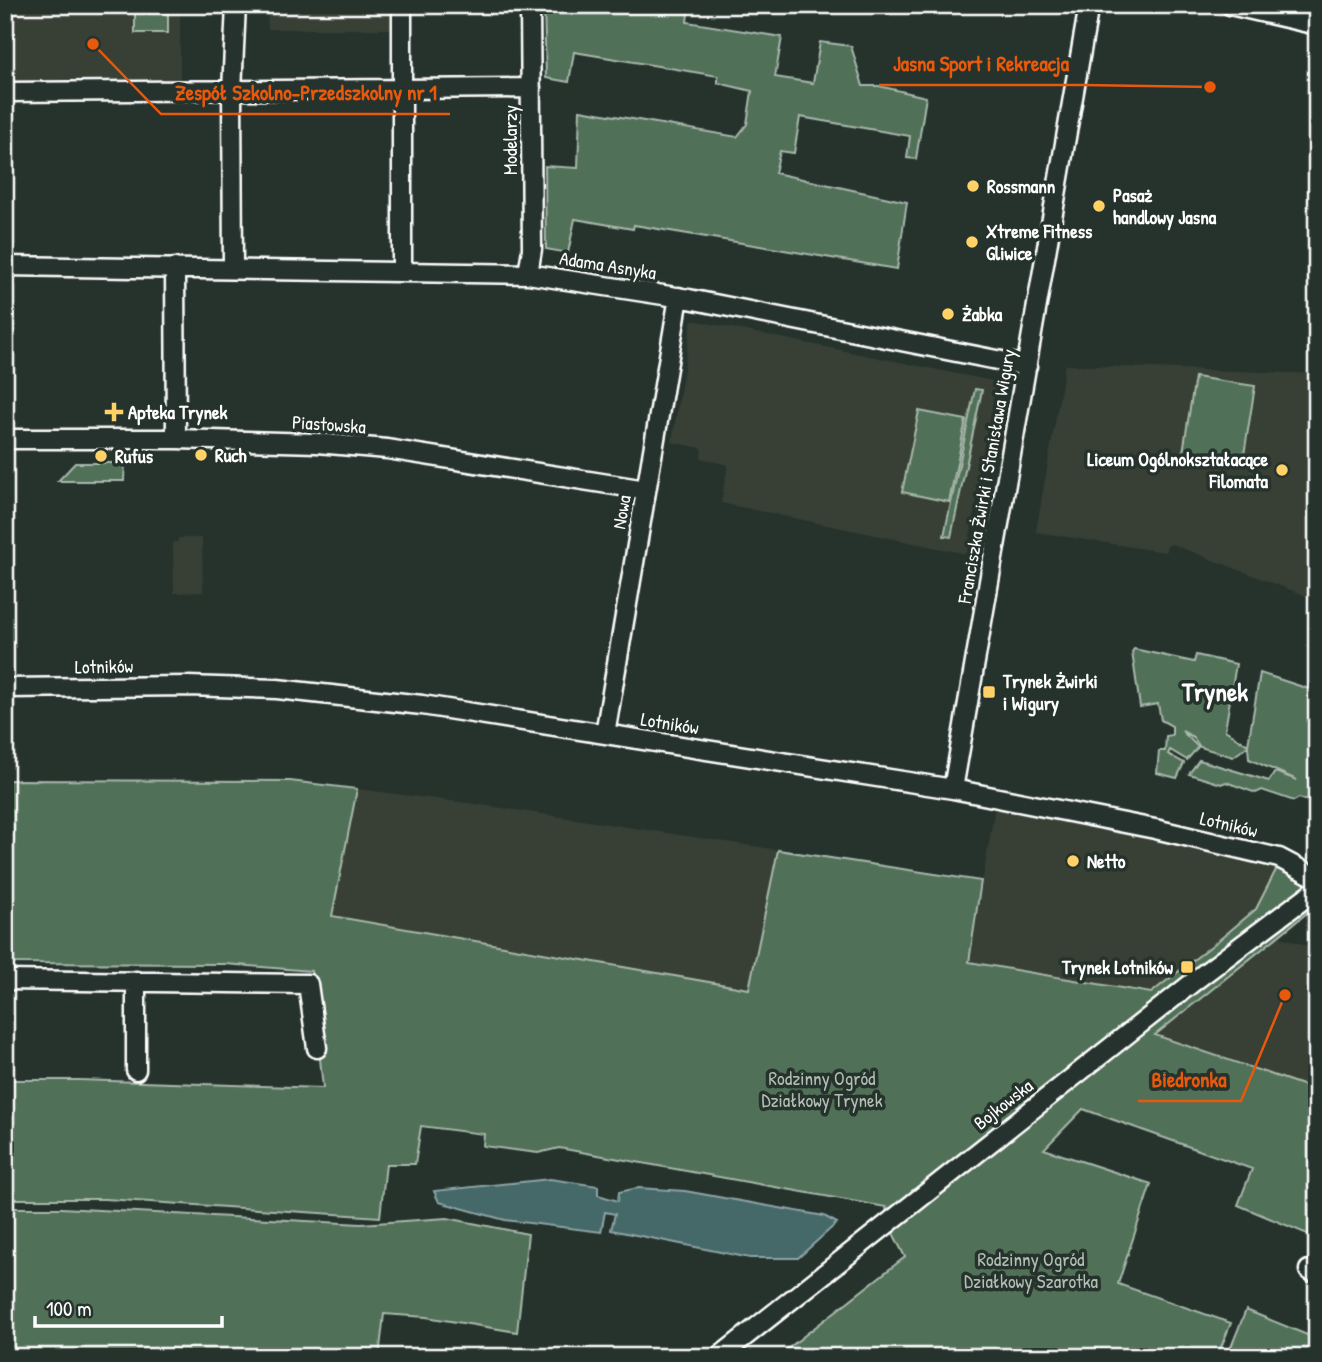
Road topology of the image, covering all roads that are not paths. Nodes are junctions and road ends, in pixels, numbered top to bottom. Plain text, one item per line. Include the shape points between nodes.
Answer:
1 (236, 5) edge
2 (402, 5) edge
3 (530, 5) edge
4 (1089, 5) edge
5 (1230, 5) edge
6 (1317, 25) edge
7 (531, 88) junction
8 (232, 90) junction
9 (402, 90) junction
10 (5, 92) edge
11 (5, 266) edge
12 (175, 268) junction
13 (233, 268) junction
14 (402, 271) junction
15 (528, 274) junction
16 (679, 297) junction
17 (1027, 366) junction
18 (5, 439) edge
19 (176, 439) junction
20 (646, 490) junction
21 (5, 688) edge
22 (605, 734) junction
23 (953, 789) junction
24 (1317, 878) edge
25 (1317, 889) edge
26 (5, 981) edge
27 (136, 981) junction
28 (317, 1048) dead end
29 (136, 1069) dead end
30 (719, 1357) edge

1 - 8 street
2 - 9 street
3 - 7 street, Modelarzy
4 - 17 street, Franciszka Żwirki i Stanisława Wigury
5 - 6 street
7 - 9 street
7 - 15 street, Modelarzy via 532,249
8 - 9 street
8 - 10 street
8 - 13 street
9 - 14 street
11 - 12 street, Adama Asnyka
12 - 13 street, Adama Asnyka
12 - 19 street
13 - 14 street, Adama Asnyka
14 - 15 street, Adama Asnyka
15 - 16 street, Adama Asnyka
16 - 17 street, Adama Asnyka
16 - 20 street, Nowa
17 - 23 street, Franciszka Żwirki i Stanisława Wigury
18 - 19 street, Piastowska
19 - 20 street, Piastowska via 387,449
20 - 22 street, Nowa
21 - 22 street, Lotników via 188,686 302,691
22 - 23 street, Lotników
23 - 24 street, Lotników via 1239,848 1279,858
25 - 30 street, Bojkowska
26 - 27 street
27 - 28 street via 308,984
27 - 29 street

